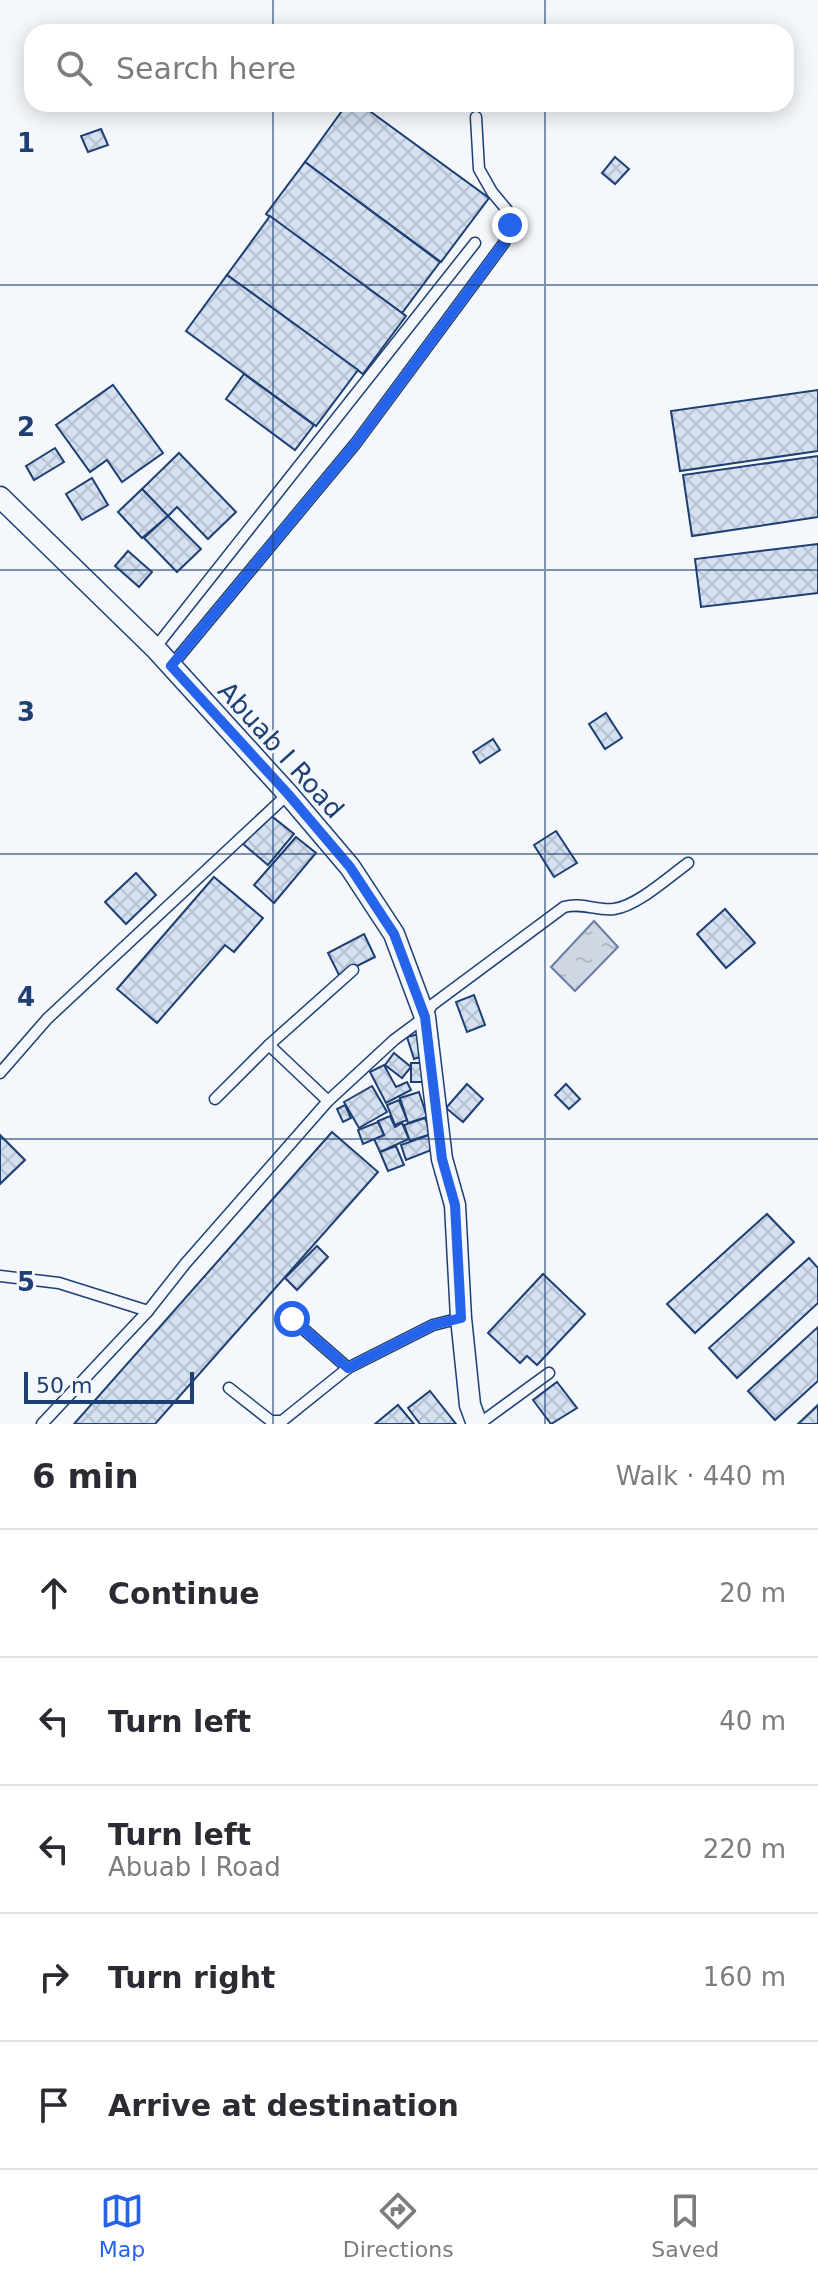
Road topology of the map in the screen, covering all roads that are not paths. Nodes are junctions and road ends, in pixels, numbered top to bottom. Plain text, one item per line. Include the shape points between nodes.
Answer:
1 (476, 117) dead end
2 (475, 243) dead end
3 (0, 497) edge
4 (155, 648) junction
5 (171, 666) junction
6 (288, 794) junction
7 (688, 863) dead end
8 (353, 970) dead end
9 (425, 1017) junction
10 (269, 1045) junction
11 (0, 1073) edge
12 (215, 1099) dead end
13 (328, 1101) junction
14 (0, 1276) edge
15 (148, 1311) junction
16 (461, 1318) junction
17 (292, 1319) dead end
18 (348, 1368) junction
19 (549, 1373) dead end
20 (229, 1388) dead end
21 (42, 1424) edge
22 (478, 1424) edge

1 - 5 lane via 479,169 507,210 510,225 504,243 356,443
2 - 4 lane
3 - 4 street, Abuab Ⅰ Road
4 - 5 street, Abuab Ⅰ Road
5 - 6 street, Abuab Ⅰ Road
6 - 9 street, Abuab Ⅰ Road via 350,867 394,934
6 - 11 lane via 47,1019
7 - 9 lane via 627,906 564,907 432,1005
8 - 10 lane
9 - 13 lane
9 - 16 street, Abuab Ⅰ Road via 442,1159 455,1205
10 - 12 lane
10 - 13 lane
13 - 15 lane
14 - 15 lane via 59,1283
15 - 21 lane
16 - 18 lane via 433,1325
16 - 22 street, Abuab Ⅰ Road via 470,1405
17 - 18 lane
18 - 20 lane via 282,1421 271,1421
19 - 22 lane

